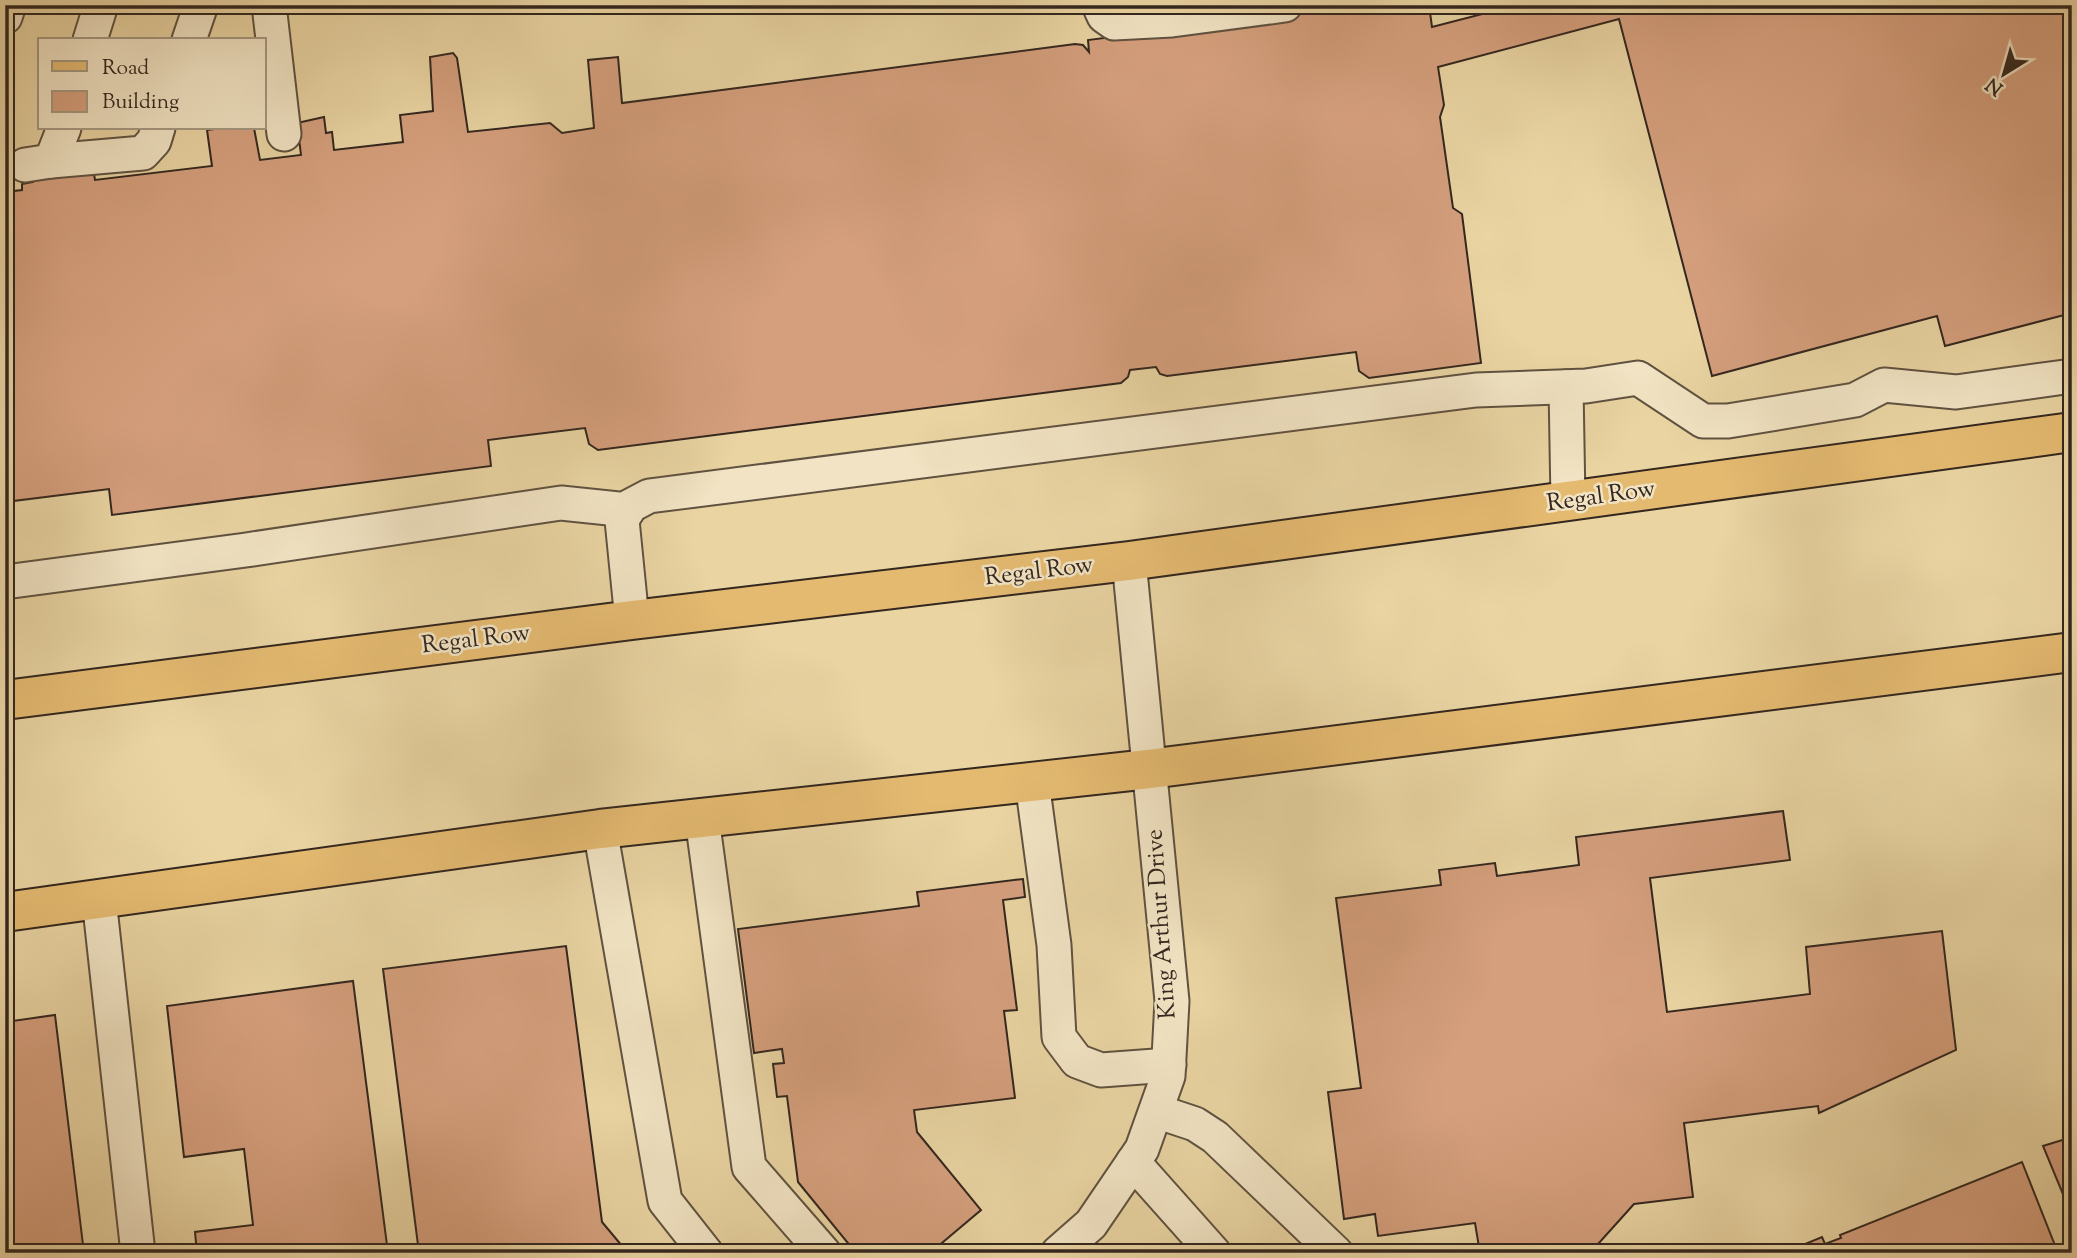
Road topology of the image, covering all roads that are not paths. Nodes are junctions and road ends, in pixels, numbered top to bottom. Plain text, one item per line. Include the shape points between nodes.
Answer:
1 (9, 5) edge
2 (101, 5) edge
3 (201, 5) edge
4 (269, 5) edge
5 (1285, 5) edge
6 (1102, 11) edge
7 (1167, 13) edge
8 (5, 17) edge
9 (91, 38) edge
10 (190, 38) edge
11 (63, 130) edge
12 (157, 130) edge
13 (284, 134) dead end
14 (2072, 376) edge
15 (1566, 387) junction
16 (2072, 432) edge
17 (1568, 501) junction
18 (628, 510) junction
19 (1129, 561) junction
20 (5, 582) edge
21 (632, 620) junction
22 (2072, 652) edge
23 (5, 700) edge
24 (1149, 769) junction
25 (1032, 782) junction
26 (702, 818) junction
27 (600, 829) junction
28 (99, 900) junction
29 (5, 912) edge
30 (1169, 1065) junction
31 (1156, 1111) junction
32 (1133, 1162) junction
33 (138, 1253) edge
34 (705, 1253) edge
35 (824, 1253) edge
36 (1058, 1253) edge
37 (1214, 1253) edge
38 (1336, 1253) edge

1 - 8 street
2 - 9 street
3 - 10 street
4 - 13 street
5 - 7 street
6 - 7 street via 1114,23
11 - 12 street via 38,163 143,153
14 - 15 street via 1956,392 1884,385 1855,400 1728,421 1703,421 1638,378
15 - 17 street
15 - 18 street via 1476,390 649,496
16 - 17 main road, Regal Row
17 - 19 main road, Regal Row
18 - 20 street via 561,503
18 - 21 street via 622,520
19 - 21 main road, Regal Row
19 - 24 street, King Arthur Drive
21 - 23 main road, Regal Row
22 - 24 main road
24 - 25 main road
24 - 30 street, King Arthur Drive via 1172,1001
25 - 26 main road
25 - 30 street via 1054,945 1059,1037 1077,1061 1101,1070
26 - 27 main road
26 - 35 street via 749,1167
27 - 28 main road
27 - 34 street via 665,1201
28 - 29 main road
28 - 33 street
30 - 31 street, King Arthur Drive
31 - 32 street, King Arthur Drive
31 - 38 street via 1195,1124 1215,1137
32 - 36 street, King Arthur Drive via 1091,1223
32 - 37 street

